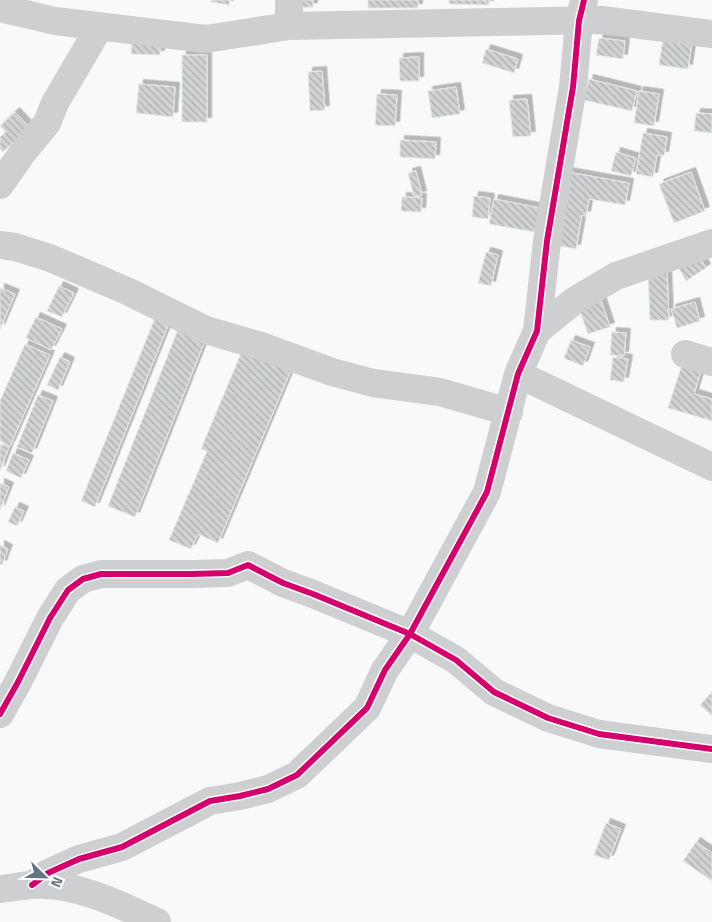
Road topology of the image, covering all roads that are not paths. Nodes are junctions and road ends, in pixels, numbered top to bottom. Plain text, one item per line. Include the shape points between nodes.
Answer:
1 (0, 8) edge
2 (582, 10) edge
3 (289, 13) edge
4 (100, 26) junction
5 (712, 34) edge
6 (0, 185) edge
7 (712, 243) edge
8 (0, 245) edge
9 (537, 331) junction
10 (685, 354) dead end
11 (712, 362) edge
12 (518, 374) junction
13 (509, 412) junction
14 (712, 467) edge
15 (410, 634) junction
16 (0, 714) edge
17 (712, 749) edge
18 (32, 885) junction
19 (0, 889) edge
20 (157, 922) edge

1 - 4 street via 55,21
2 - 3 street
2 - 5 street via 602,20
2 - 9 street
3 - 4 street via 206,39
4 - 6 street via 46,123
7 - 9 street via 616,276 574,301
8 - 13 street via 59,262 127,290 206,330 332,372 373,383 440,392
9 - 12 street
10 - 11 street
12 - 13 street
12 - 14 street
13 - 15 street via 487,492
15 - 16 street via 283,583 248,565 228,572 101,574 82,579 68,590
15 - 17 street via 456,660 494,692 548,718 599,734
15 - 18 street via 385,670 368,708 297,775 268,789 210,801 122,847 80,858 48,873
18 - 19 street
18 - 20 street via 61,887 112,900

